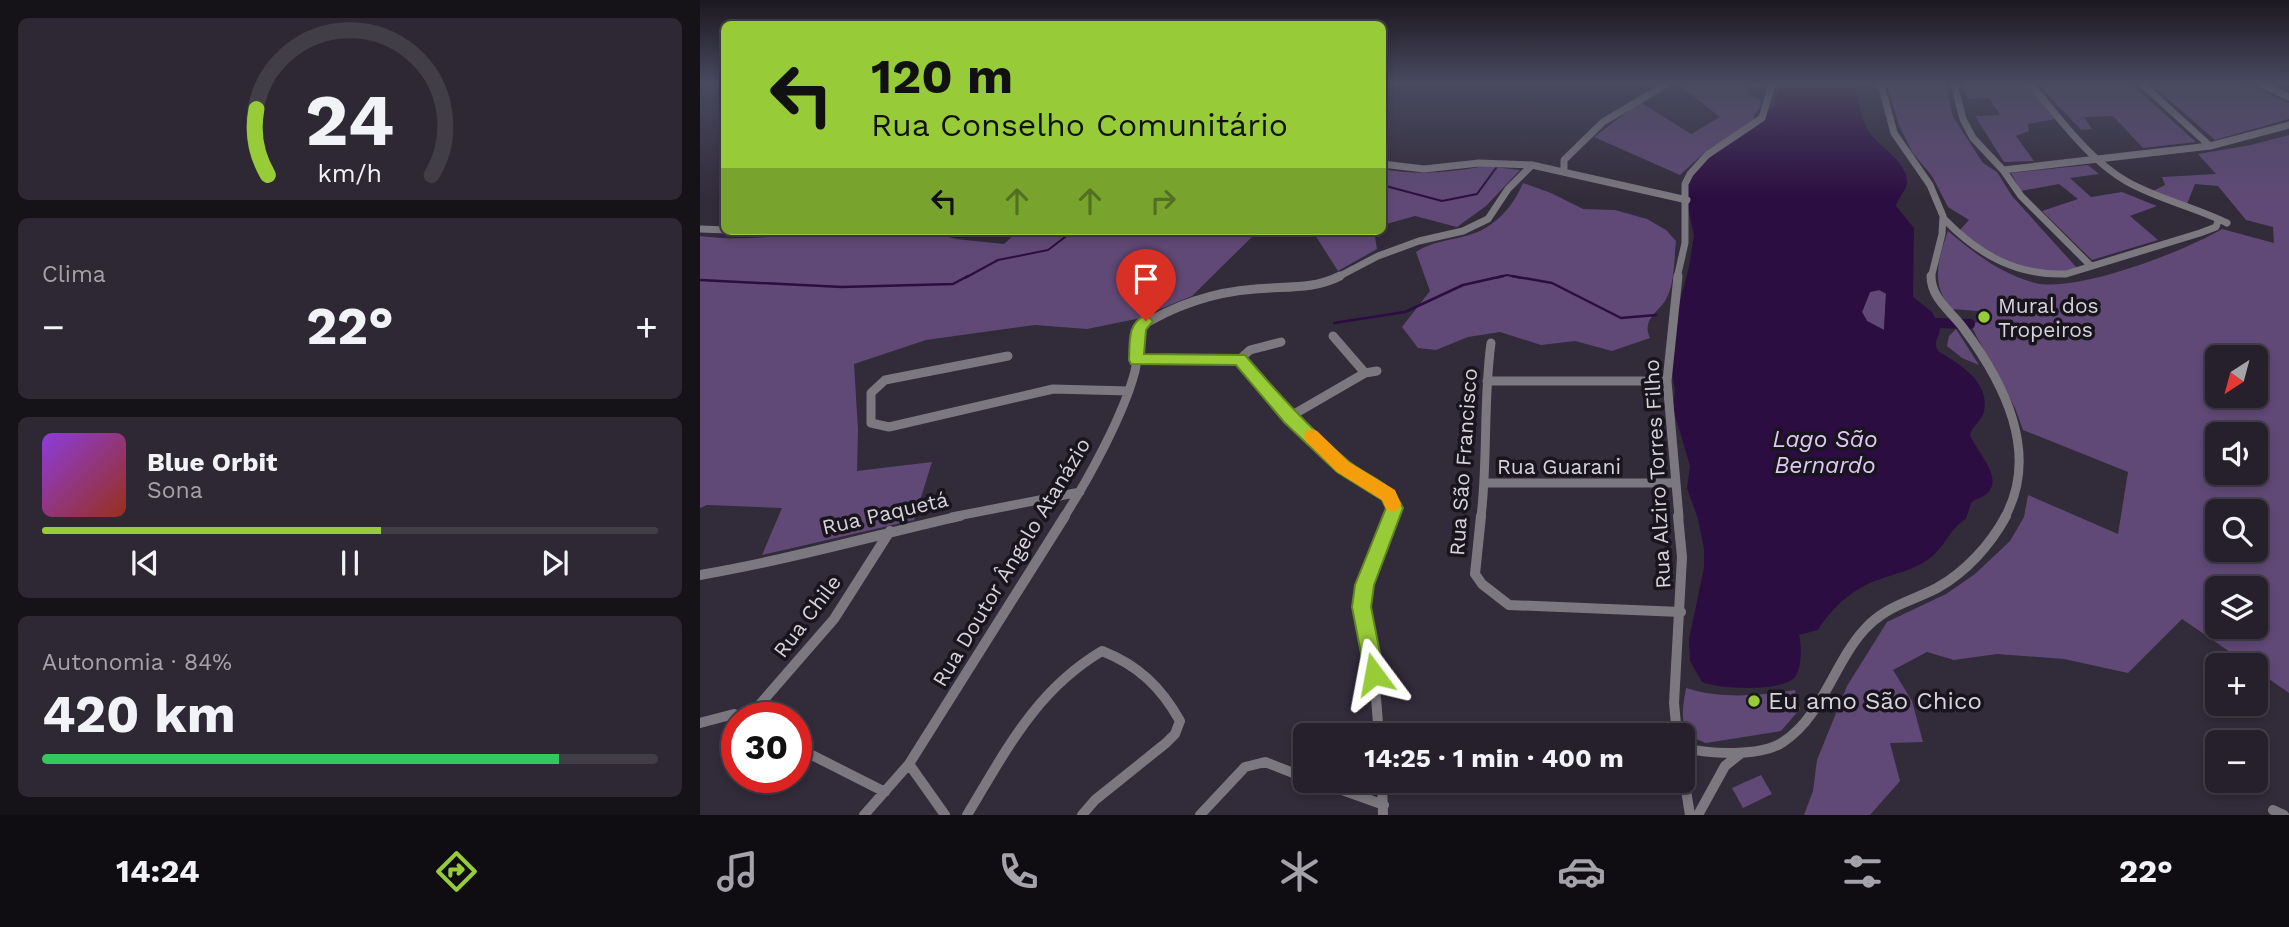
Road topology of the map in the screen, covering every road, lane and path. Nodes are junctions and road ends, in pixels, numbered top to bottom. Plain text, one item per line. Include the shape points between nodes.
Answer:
1 (1603, 122) edge
2 (1756, 122) edge
3 (1890, 122) edge
4 (1965, 122) edge
5 (2064, 122) edge
6 (2184, 122) edge
7 (2289, 125) edge
8 (2210, 146) junction
9 (2096, 157) junction
10 (1386, 164) edge
11 (1532, 165) junction
12 (1564, 170) junction
13 (2003, 170) junction
14 (1687, 200) junction
15 (1944, 219) junction
16 (700, 229) edge
17 (721, 230) edge
18 (2091, 266) junction
19 (1333, 336) dead end
20 (1281, 342) dead end
21 (1491, 343) dead end
22 (1008, 356) dead end
23 (1240, 359) junction
24 (1136, 360) junction
25 (1377, 371) dead end
26 (1365, 373) junction
27 (1667, 381) junction
28 (1487, 382) junction
29 (1129, 391) junction
30 (1289, 417) junction
31 (1485, 483) junction
32 (1675, 483) junction
33 (1080, 492) junction
34 (890, 531) junction
35 (700, 575) edge
36 (1681, 612) junction
37 (762, 702) edge
38 (721, 717) edge
39 (700, 723) edge
40 (1378, 723) edge
41 (1676, 723) edge
42 (1695, 751) edge
43 (1740, 754) junction
44 (812, 755) edge
45 (909, 764) junction
46 (1293, 773) edge
47 (885, 792) junction
48 (1344, 793) edge
49 (1686, 793) edge
50 (1383, 810) edge
51 (864, 815) edge
52 (945, 815) edge
53 (967, 815) edge
54 (1082, 815) edge
55 (1200, 815) edge
56 (1690, 815) edge
57 (1698, 815) edge

1 - 12 street via 1564,160
2 - 14 street, Rua Alziro Torres Filho via 1710,153 1688,175
3 - 15 street via 1932,187
4 - 13 street
5 - 9 street
6 - 8 street
7 - 8 street
8 - 9 street
9 - 13 street
9 - 18 street via 2128,182 2222,222
10 - 11 street via 1424,169 1479,163
11 - 12 street
11 - 24 street, Rua Doutor Ângelo Atanázio via 1488,219 1463,232 1378,256 1321,285 1252,289 1165,311 1139,328
12 - 14 street
13 - 18 street via 2021,196
14 - 27 street, Rua Alziro Torres Filho
15 - 18 street via 1976,249 2028,272 2047,276
15 - 43 street via 1932,288 1968,334 2011,407 2022,467 2012,508 1968,564 1937,588 1882,612 1865,629 1784,743
16 - 17 street
19 - 26 street
20 - 23 street via 1250,350
21 - 28 street, Rua São Francisco
22 - 29 street via 885,380 871,393 871,423 889,427 1053,388
23 - 24 street
23 - 30 street
24 - 29 street, Rua Doutor Ângelo Atanázio
25 - 26 street
26 - 30 street
27 - 28 street
27 - 32 street, Rua Alziro Torres Filho
28 - 31 street, Rua São Francisco
29 - 33 street, Rua Doutor Ângelo Atanázio
30 - 40 street via 1343,467 1388,495 1394,508 1364,585 1361,607
31 - 32 street, Rua Guarani
31 - 36 street, Rua São Francisco via 1475,574 1496,597 1509,605
32 - 36 street, Rua Alziro Torres Filho via 1682,557
33 - 34 street, Rua Paquetá
33 - 45 street, Rua Doutor Ângelo Atanázio
34 - 35 street, Rua Paquetá via 764,564
34 - 37 street, Rua Chile via 834,619
36 - 41 street, Rua Alziro Torres Filho
38 - 39 street
42 - 43 street
43 - 57 street via 1725,766
44 - 47 street
45 - 47 street, Rua Doutor Ângelo Atanázio
45 - 52 street
46 - 55 street via 1265,762 1245,767
47 - 51 street, Rua Doutor Ângelo Atanázio
48 - 50 street
49 - 56 street
53 - 54 street via 1023,724 1085,659 1102,651 1152,679 1180,721 1166,743

